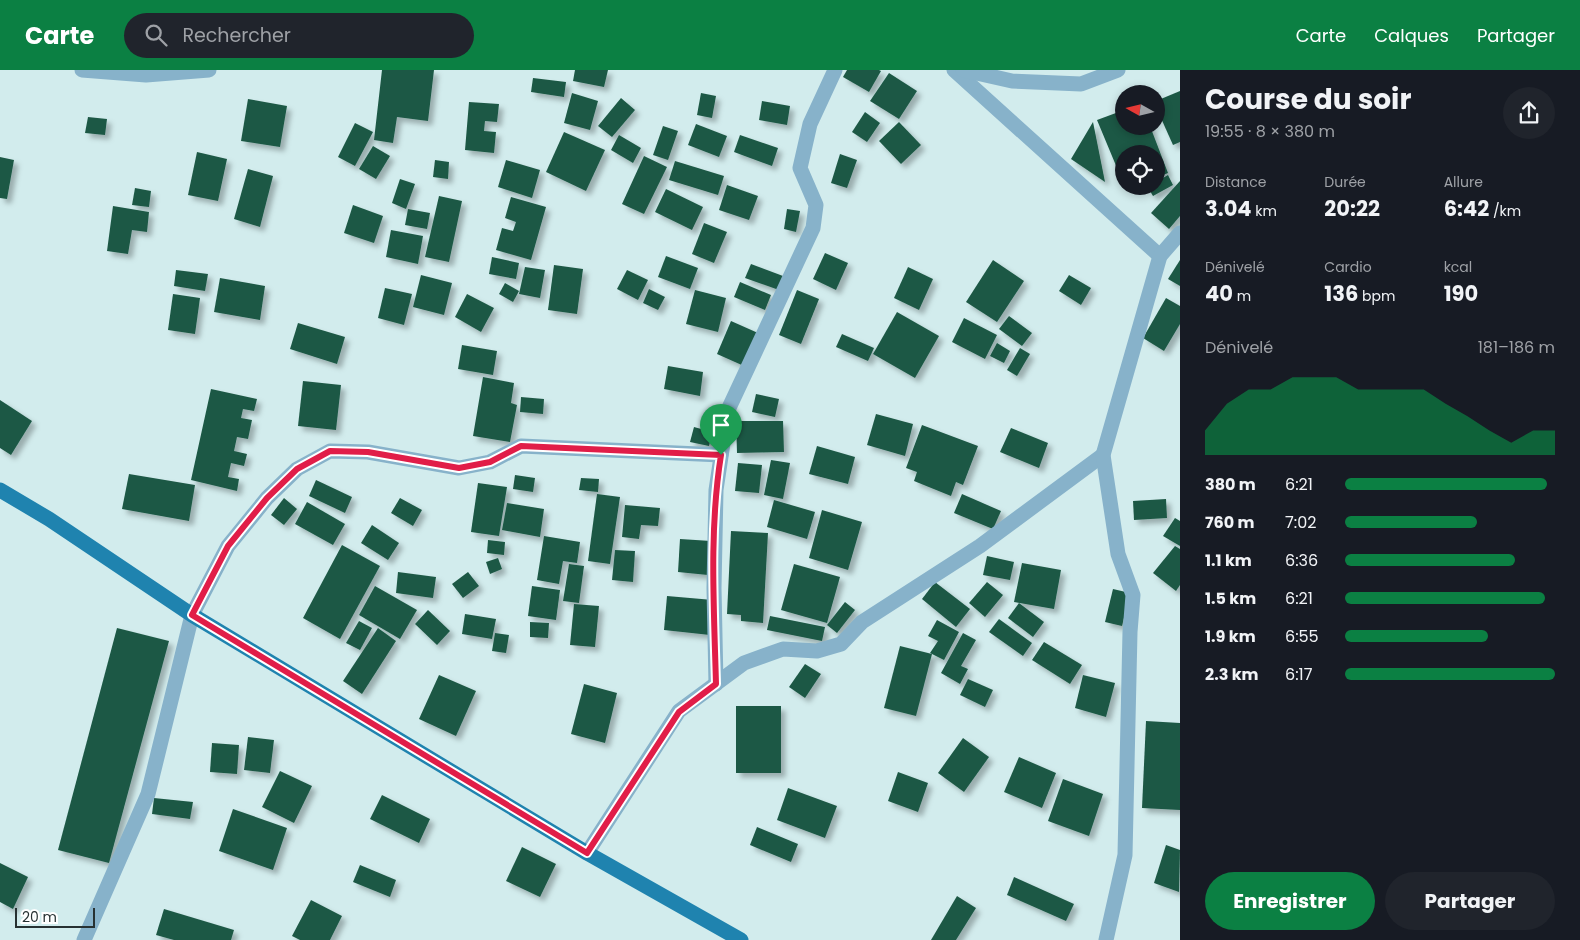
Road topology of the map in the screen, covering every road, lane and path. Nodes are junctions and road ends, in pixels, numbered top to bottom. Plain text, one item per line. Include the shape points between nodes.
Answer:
1 (82, 70) edge
2 (210, 70) edge
3 (835, 70) edge
4 (954, 70) edge
5 (963, 70) edge
6 (1118, 70) edge
7 (1180, 233) edge
8 (1160, 256) junction
9 (721, 455) junction
10 (1103, 455) junction
11 (0, 490) edge
12 (192, 615) junction
13 (716, 684) junction
14 (587, 853) junction
15 (739, 939) edge
16 (84, 940) edge
17 (1106, 940) edge

1 - 2 street via 146,75
3 - 9 street via 810,124 800,168 816,205 813,228 728,410
4 - 8 street
5 - 6 street via 1012,80 1081,84
7 - 8 street
8 - 10 street
9 - 12 street via 521,446 490,462 459,468 368,452 330,451 297,469 267,498 228,546
9 - 13 street via 716,490
10 - 13 street via 980,546 862,622 840,644 816,651 783,649 744,663
10 - 17 street via 1118,554 1133,595 1125,855
11 - 12 main road
12 - 14 main road
12 - 16 street via 148,794
13 - 14 street via 679,712
14 - 15 main road

